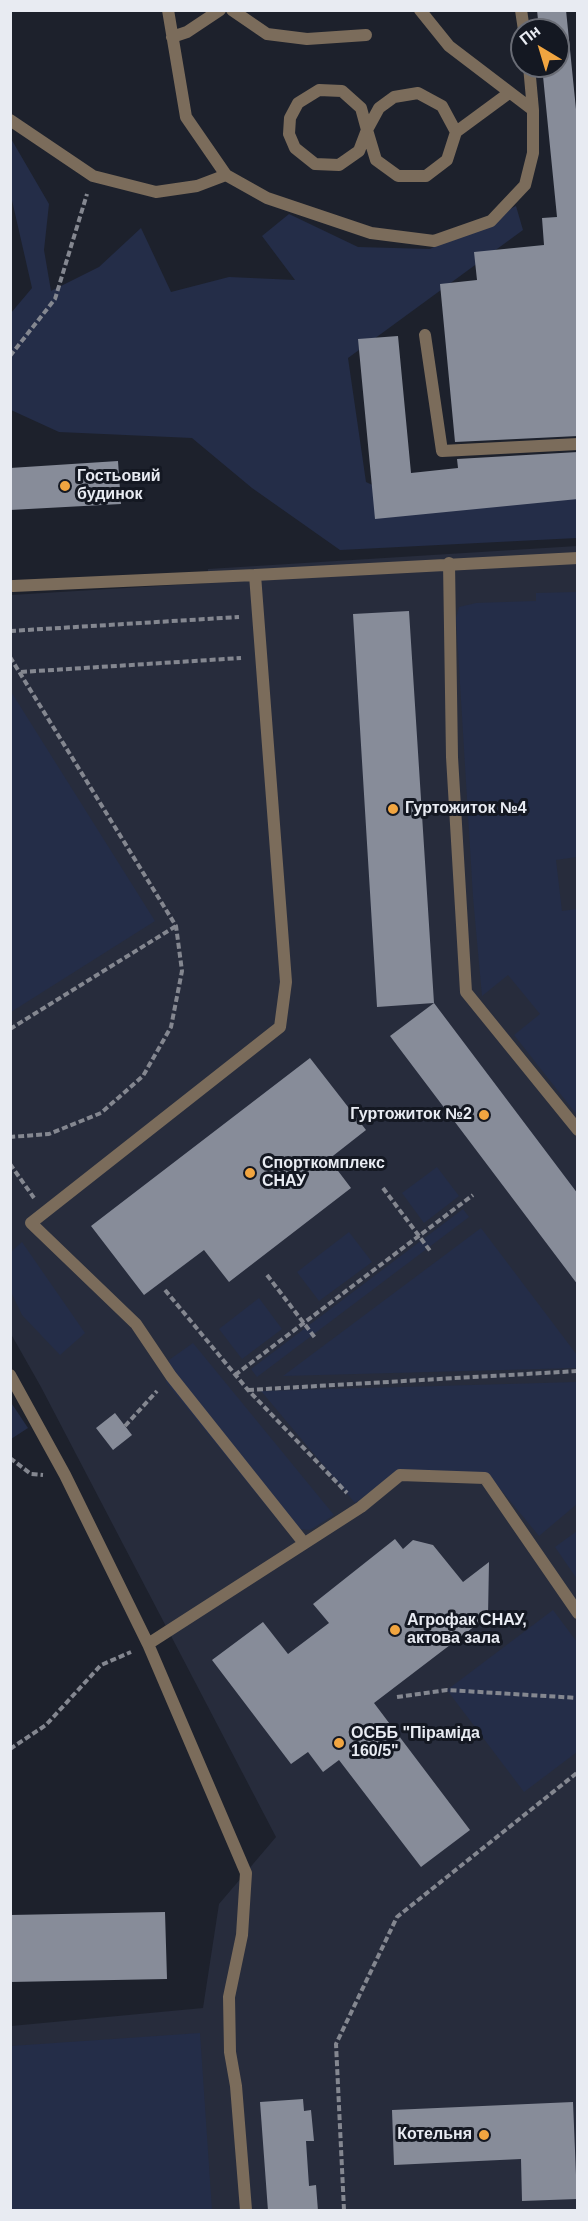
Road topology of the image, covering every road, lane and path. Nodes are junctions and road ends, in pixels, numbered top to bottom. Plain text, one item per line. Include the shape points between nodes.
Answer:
1 (168, 10) edge
2 (220, 10) edge
3 (232, 10) edge
4 (420, 10) edge
5 (366, 35) dead end
6 (172, 37) junction
7 (530, 78) edge
8 (508, 93) junction
9 (533, 110) junction
10 (10, 120) edge
11 (367, 130) junction
12 (456, 132) junction
13 (226, 175) junction
14 (93, 176) junction
15 (425, 335) dead end
16 (10, 356) edge
17 (578, 444) edge
18 (578, 558) edge
19 (449, 563) junction
20 (255, 575) junction
21 (13, 586) dead end
22 (257, 616) junction
23 (10, 631) edge
24 (10, 657) edge
25 (260, 657) junction
26 (21, 672) junction
27 (176, 926) junction
28 (10, 1029) edge
29 (578, 1130) edge
30 (10, 1137) edge
31 (10, 1164) edge
32 (383, 1188) dead end
33 (473, 1195) dead end
34 (45, 1213) junction
35 (419, 1236) junction
36 (431, 1252) dead end
37 (267, 1275) dead end
38 (165, 1290) dead end
39 (304, 1323) junction
40 (316, 1339) dead end
41 (578, 1371) edge
42 (10, 1375) edge
43 (235, 1375) junction
44 (171, 1376) junction
45 (248, 1390) junction
46 (125, 1426) dead end
47 (10, 1458) edge
48 (65, 1475) junction
49 (361, 1507) junction
50 (304, 1543) junction
51 (578, 1613) edge
52 (148, 1644) junction
53 (397, 1697) dead end
54 (578, 1698) edge
55 (10, 1749) edge
56 (578, 1772) edge
57 (246, 2211) edge
58 (344, 2211) edge

1 - 6 lane
2 - 6 lane
3 - 5 lane via 267,34 307,39
4 - 8 lane via 448,46
6 - 13 lane via 186,117
7 - 9 lane
8 - 9 lane
8 - 12 lane
9 - 13 lane via 534,153 525,185 491,221 434,241 371,233 267,198
10 - 14 lane
11 - 11 lane via 359,151 339,165 315,165 295,148 290,118 298,103 319,90 342,91 362,108
11 - 12 lane via 379,108 394,97 418,93 442,106
11 - 12 lane via 376,160 398,176 426,176 447,160
13 - 14 lane via 197,186 156,192
14 - 16 path via 55,299
15 - 17 lane via 442,452
18 - 19 lane
19 - 20 lane
19 - 29 lane via 452,757 466,992
20 - 21 lane
20 - 22 lane
22 - 23 path
22 - 25 lane
24 - 26 path
25 - 26 path
25 - 34 lane via 286,982 280,1027
26 - 27 path
27 - 28 path
27 - 30 path via 182,971 171,1027 143,1076 101,1113 49,1134
31 - 34 path
32 - 35 path
33 - 35 path
34 - 44 lane via 31,1223 136,1324
35 - 36 path
35 - 39 path
37 - 39 path
38 - 43 path
39 - 40 path
39 - 43 path
41 - 45 path
42 - 48 lane
43 - 45 path
44 - 46 path
44 - 50 lane
45 - 49 path
47 - 48 path via 31,1474
48 - 52 lane
49 - 50 lane
49 - 51 lane via 400,1475 484,1478
50 - 52 lane
52 - 55 path via 101,1665 46,1725
52 - 57 lane via 246,1873 242,1935 229,1997 230,2052
53 - 54 path via 447,1690
56 - 58 path via 397,1917 336,2044

